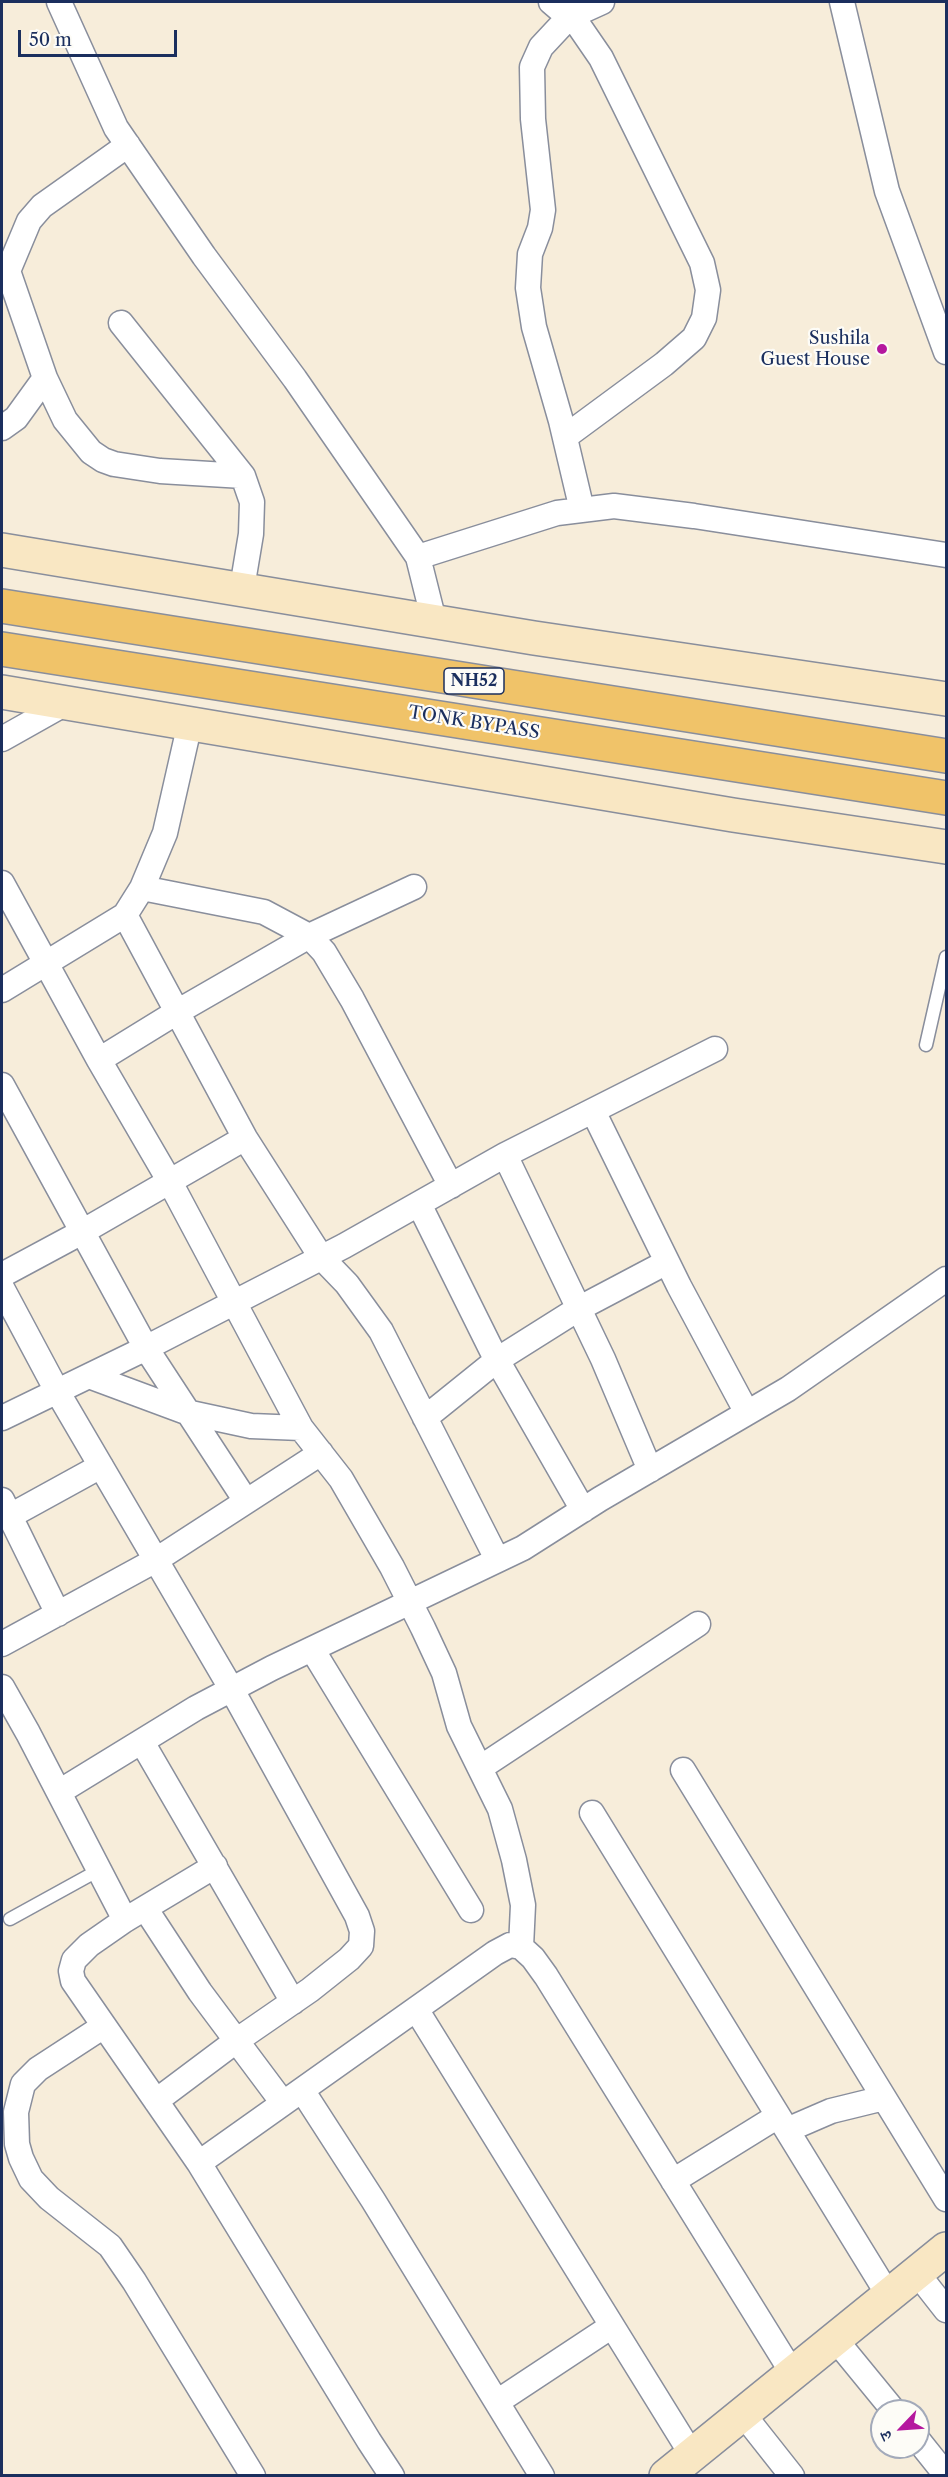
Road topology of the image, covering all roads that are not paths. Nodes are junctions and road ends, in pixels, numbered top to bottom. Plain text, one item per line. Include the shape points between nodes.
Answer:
1 (59, 2) edge
2 (551, 2) edge
3 (602, 2) edge
4 (842, 2) edge
5 (569, 17) junction
6 (128, 145) junction
7 (5, 276) edge
8 (121, 323) dead end
9 (946, 352) edge
10 (45, 378) junction
11 (2, 428) edge
12 (565, 437) junction
13 (243, 476) junction
14 (582, 510) junction
15 (2, 550) edge
16 (946, 555) edge
17 (418, 557) junction
18 (243, 588) junction
19 (2, 606) edge
20 (434, 621) junction
21 (2, 649) edge
22 (2, 692) edge
23 (946, 699) edge
24 (66, 703) junction
25 (190, 723) junction
26 (2, 739) edge
27 (946, 756) edge
28 (946, 798) edge
29 (946, 847) edge
30 (2, 883) edge
31 (414, 887) dead end
32 (142, 888) junction
33 (125, 915) junction
34 (309, 936) junction
35 (946, 957) edge
36 (45, 964) junction
37 (2, 990) edge
38 (177, 1011) junction
39 (926, 1045) dead end
40 (715, 1049) dead end
41 (99, 1060) junction
42 (2, 1085) edge
43 (593, 1111) junction
44 (245, 1138) junction
45 (505, 1155) junction
46 (170, 1182) junction
47 (451, 1186) junction
48 (419, 1204) junction
49 (82, 1232) junction
50 (321, 1257) junction
51 (667, 1262) junction
52 (2, 1275) edge
53 (946, 1279) edge
54 (2, 1288) edge
55 (233, 1303) junction
56 (578, 1309) junction
57 (146, 1348) junction
58 (497, 1360) junction
59 (89, 1376) junction
60 (57, 1391) junction
61 (186, 1412) junction
62 (747, 1413) junction
63 (2, 1418) edge
64 (425, 1418) junction
65 (301, 1428) junction
66 (321, 1453) junction
67 (101, 1466) junction
68 (650, 1470) junction
69 (246, 1501) junction
70 (6, 1508) edge
71 (583, 1510) junction
72 (498, 1559) junction
73 (156, 1560) junction
74 (410, 1602) junction
75 (58, 1614) junction
76 (698, 1624) dead end
77 (2, 1644) edge
78 (312, 1649) junction
79 (2, 1688) edge
80 (232, 1690) junction
81 (142, 1742) junction
82 (480, 1768) junction
83 (683, 1770) dead end
84 (59, 1792) junction
85 (592, 1813) dead end
86 (215, 1866) junction
87 (99, 1870) junction
88 (471, 1910) dead end
89 (135, 1914) junction
90 (10, 1920) dead end
91 (521, 1947) junction
92 (293, 2002) junction
93 (417, 2009) junction
94 (104, 2026) junction
95 (236, 2041) junction
96 (293, 2097) junction
97 (885, 2098) junction
98 (156, 2101) junction
99 (783, 2123) junction
100 (199, 2163) junction
101 (673, 2181) junction
102 (946, 2199) edge
103 (946, 2250) edge
104 (917, 2273) junction
105 (889, 2296) junction
106 (946, 2310) edge
107 (612, 2326) junction
108 (835, 2339) junction
109 (793, 2374) junction
110 (884, 2399) edge
111 (497, 2402) junction
112 (743, 2414) junction
113 (692, 2455) junction
114 (930, 2455) edge
115 (253, 2475) edge
116 (392, 2475) edge
117 (542, 2475) edge
118 (666, 2475) edge
119 (792, 2475) edge
120 (946, 2475) edge

1 - 6 street via 116,128
2 - 5 street
3 - 5 street
4 - 9 street via 887,191
5 - 12 street via 541,47 532,67 543,210 530,254 528,288 534,327
5 - 12 street via 601,57 702,263 708,290 704,318 694,338
6 - 7 street via 42,206 29,221
6 - 17 street
7 - 10 street
8 - 13 street
10 - 11 street via 16,418
10 - 13 street via 64,420 91,452 103,460 160,471
12 - 14 street
13 - 18 street via 252,502
14 - 16 street via 614,506
14 - 17 street via 556,513
15 - 18 street
17 - 20 street
18 - 20 street
19 - 27 highway, NH52
20 - 23 street
21 - 28 highway, TONK BYPASS / NH52
22 - 24 street
24 - 25 street
24 - 26 street
25 - 29 street
25 - 32 street via 165,833
30 - 36 street
31 - 34 street
32 - 33 street
32 - 34 street via 264,912
33 - 36 street
33 - 38 street
34 - 38 street
34 - 47 street via 324,952 352,999
35 - 39 lane
36 - 37 street
36 - 41 street
38 - 41 street
38 - 44 street
40 - 43 street
41 - 46 street
42 - 49 street
43 - 45 street
43 - 51 street
44 - 46 street
44 - 50 street
45 - 47 street
45 - 56 street
46 - 49 street
46 - 55 street
47 - 48 street
48 - 50 street
48 - 58 street
49 - 52 street
49 - 57 street
50 - 55 street
50 - 64 street via 347,1284 381,1331
51 - 56 street
51 - 62 street
53 - 62 street
54 - 60 street
55 - 57 street
55 - 65 street
56 - 58 street
56 - 68 street
57 - 59 street
57 - 61 street
58 - 64 street
58 - 71 street
59 - 60 street
59 - 61 street
60 - 63 street
60 - 67 street
61 - 65 street via 251,1426
61 - 69 street
62 - 68 street
64 - 72 street
65 - 66 street
66 - 69 street
66 - 74 street via 341,1479
67 - 70 street
67 - 73 street
68 - 71 street
69 - 73 street
70 - 75 street
71 - 72 street
72 - 74 street
73 - 75 street
73 - 80 street
74 - 78 street
74 - 82 street via 444,1673 459,1726
75 - 77 street
76 - 82 street
78 - 80 street
78 - 88 street
79 - 84 street
80 - 81 street
80 - 92 street via 362,1931 361,1946
81 - 84 street
81 - 86 street
82 - 91 street via 500,1809 514,1860 523,1905
83 - 97 street
84 - 87 street
85 - 99 street
86 - 89 street
86 - 92 street
87 - 89 street
87 - 90 lane
89 - 94 street via 74,1960 74,1981
89 - 95 street
91 - 93 street via 510,1945 495,1953
91 - 101 street via 546,1977
92 - 95 street
93 - 96 street
93 - 107 street
94 - 98 street
94 - 115 street via 38,2069 23,2084 16,2112 21,2158 31,2179 49,2198 110,2246
95 - 96 street
95 - 98 street
96 - 100 street
96 - 111 street via 374,2200
97 - 99 street
97 - 102 street
98 - 100 street
99 - 101 street
99 - 105 street
100 - 116 street
101 - 109 street
103 - 104 street
104 - 105 street
104 - 106 street
105 - 108 street
107 - 111 street
107 - 113 street
108 - 109 street
108 - 110 street
109 - 112 street
111 - 117 street
112 - 113 street
112 - 119 street
113 - 118 street
114 - 120 street

